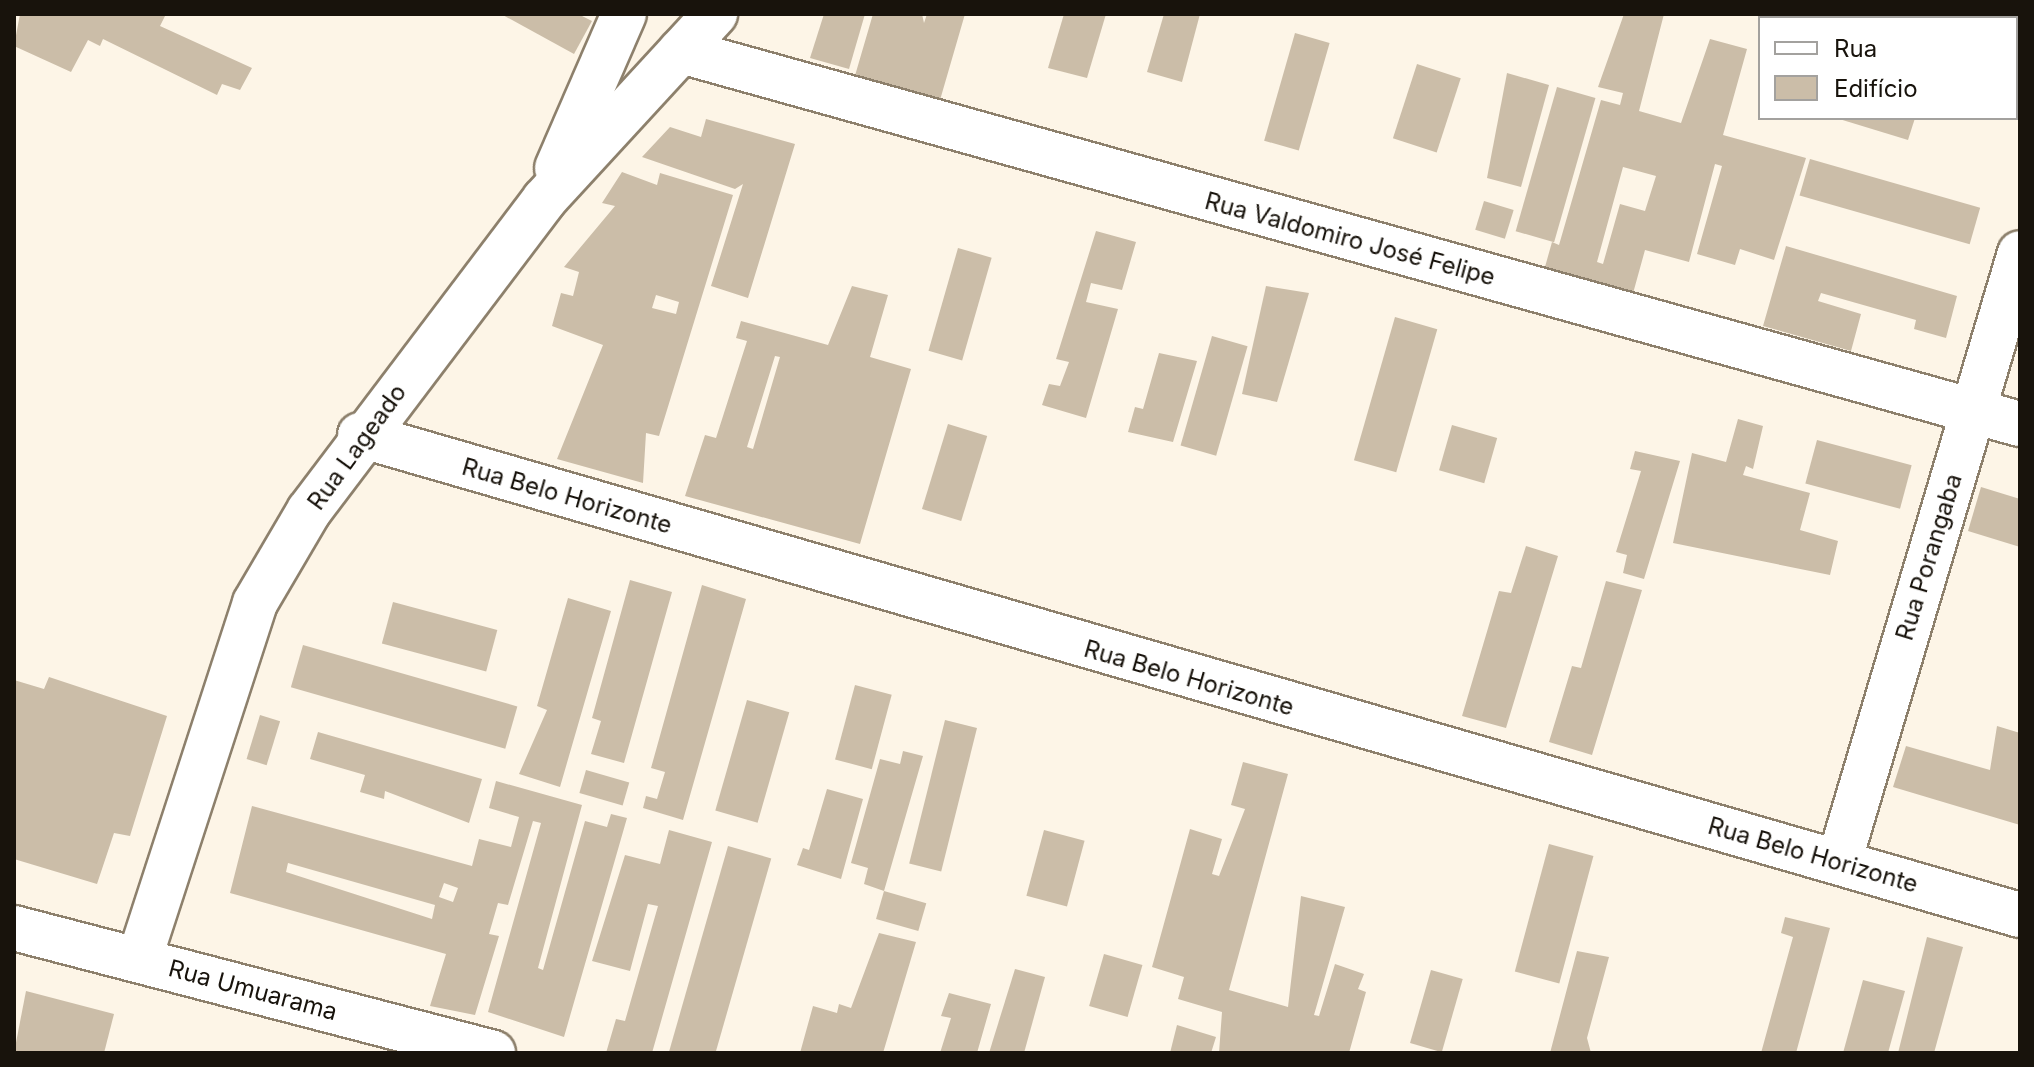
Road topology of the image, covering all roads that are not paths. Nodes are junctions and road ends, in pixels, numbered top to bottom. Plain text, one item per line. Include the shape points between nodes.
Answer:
1 (624, 14) edge
2 (715, 14) edge
3 (681, 51) junction
4 (544, 200) junction
5 (2020, 253) edge
6 (1973, 409) junction
7 (2020, 424) edge
8 (360, 435) junction
9 (1839, 862) junction
10 (2020, 915) edge
11 (14, 928) edge
12 (139, 960) junction
13 (493, 1053) edge

1 - 4 street
2 - 3 street, Rua Lageado
3 - 4 street, Rua Lageado
3 - 6 street, Rua Valdomiro José Felipe
4 - 8 street, Rua Lageado
5 - 6 street, Rua Porangaba
6 - 7 street, Rua Valdomiro José Felipe
6 - 9 street, Rua Porangaba
8 - 9 street, Rua Belo Horizonte
8 - 12 street, Rua Lageado via 255,603
9 - 10 street, Rua Belo Horizonte
11 - 12 street, Rua Umuarama
12 - 13 street, Rua Umuarama

